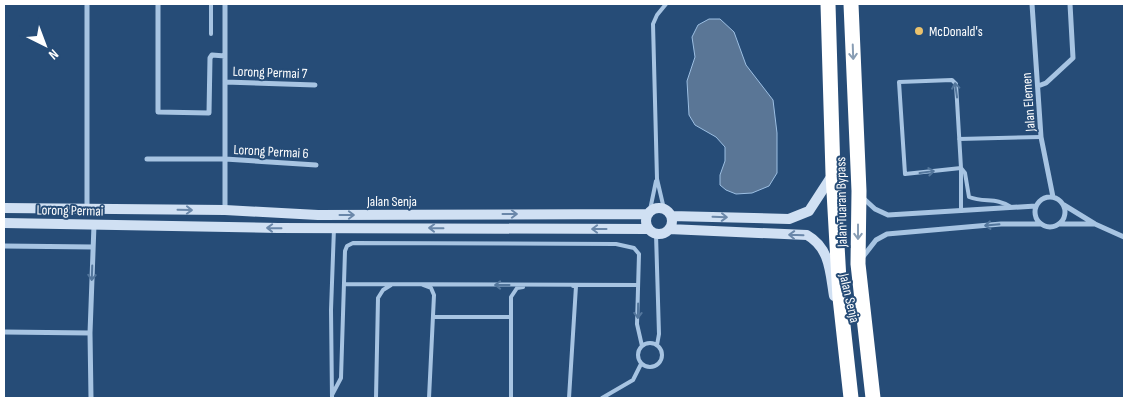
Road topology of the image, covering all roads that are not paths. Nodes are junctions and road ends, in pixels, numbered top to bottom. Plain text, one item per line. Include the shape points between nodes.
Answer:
1 (87, 4) edge
2 (158, 4) edge
3 (211, 4) edge
4 (225, 4) edge
5 (666, 4) edge
6 (828, 4) edge
7 (835, 4) edge
8 (851, 4) edge
9 (1032, 4) edge
10 (1070, 4) edge
11 (211, 34) dead end
12 (225, 56) junction
13 (831, 58) junction
14 (225, 82) junction
15 (315, 85) dead end
16 (1038, 86) junction
17 (1041, 137) junction
18 (959, 139) junction
19 (147, 159) dead end
20 (225, 160) junction
21 (316, 165) dead end
22 (961, 168) junction
23 (833, 174) junction
24 (657, 179) junction
25 (859, 191) junction
26 (1053, 197) junction
27 (1036, 206) junction
28 (1064, 206) junction
29 (1011, 207) junction
30 (4, 208) edge
31 (88, 209) junction
32 (136, 209) joint
33 (225, 210) junction
34 (961, 211) junction
35 (649, 212) junction
36 (668, 212) junction
37 (4, 223) edge
38 (94, 224) junction
39 (137, 224) joint
40 (1040, 224) junction
41 (1060, 224) junction
42 (1094, 224) junction
43 (334, 227) junction
44 (669, 229) junction
45 (652, 232) junction
46 (1124, 237) edge
47 (4, 246) edge
48 (93, 247) junction
49 (858, 264) junction
50 (344, 284) junction
51 (638, 285) junction
52 (433, 316) junction
53 (511, 317) junction
54 (4, 332) edge
55 (90, 333) junction
56 (844, 333) junction
57 (657, 345) junction
58 (642, 346) junction
59 (641, 364) junction
60 (332, 397) edge
61 (91, 398) edge
62 (376, 398) edge
63 (429, 398) edge
64 (511, 398) edge
65 (570, 398) edge
66 (602, 398) edge
67 (851, 398) edge
68 (872, 398) edge

1 - 31 street
2 - 12 street via 158,112 209,113 210,58 212,55
3 - 11 lane
4 - 12 street
5 - 24 lane via 653,24
6 - 13 highway, Jalan Tuaran Bypass
7 - 13 highway via 836,50
8 -> 25 highway, Jalan Tuaran Bypass
9 - 16 street, Jalan Elemen
10 - 16 street via 1073,58 1046,83
12 - 14 street
13 - 23 highway, Jalan Tuaran Bypass
14 - 15 street, Lorong Permai 7
14 - 20 street
16 - 17 street, Jalan Elemen
17 - 18 lane
17 - 26 street, Jalan Elemen
18 - 22 lane
18 -> 22 lane via 954,82 899,82 905,174
19 - 20 street, Lorong Permai 6
20 - 21 street, Lorong Permai 6
20 - 33 street
22 - 29 lane via 965,173 969,197 1001,200
22 - 34 lane
36 -> 23 main road, Jalan Senja via 789,219 809,210
23 - 56 highway, Jalan Tuaran Bypass
24 - 35 lane
24 - 36 lane
25 - 34 street via 867,203 888,215
25 -> 49 highway, Jalan Tuaran Bypass
26 - 27 street via 1046,197
26 - 28 street
27 - 29 street
27 - 40 street via 1036,219
28 - 41 street
28 - 42 street
29 - 34 street
30 - 31 main road, Lorong Permai
31 - 32 main road, Lorong Permai
32 -> 33 main road, Jalan Senja
33 -> 35 main road, Jalan Senja via 318,215
35 - 36 main road, Jalan Senja via 657,208
35 - 45 main road via 645,222
36 - 44 main road
37 - 38 main road, Lorong Permai
38 - 39 main road, Lorong Permai
38 - 48 street
43 -> 39 main road, Jalan Senja
40 - 41 street via 1053,227
40 -> 49 street via 1001,224 887,234 876,240
41 - 42 street
42 - 46 street
45 -> 43 main road, Jalan Senja
43 - 60 lane
44 - 45 main road, Jalan Senja via 663,234
56 -> 44 main road, Jalan Senja via 836,310 828,257 807,235
45 - 57 lane
47 - 48 street
48 -> 55 street
49 - 68 highway, Jalan Tuaran Bypass
51 -> 50 lane
50 - 51 lane via 344,251 353,243 616,244 634,248 639,254
50 - 60 lane via 341,378
51 -> 58 lane via 637,324
52 - 53 lane
52 - 62 lane via 434,295 425,285 390,284 378,298
52 - 63 lane
53 - 64 lane
53 - 65 lane via 511,297 517,288 576,286
54 - 55 street
55 - 61 street
56 - 67 highway, Jalan Tuaran Bypass
57 - 58 lane via 649,343
57 - 59 lane via 662,356 659,363 653,367
58 - 59 lane via 638,357
59 - 66 lane via 633,380

